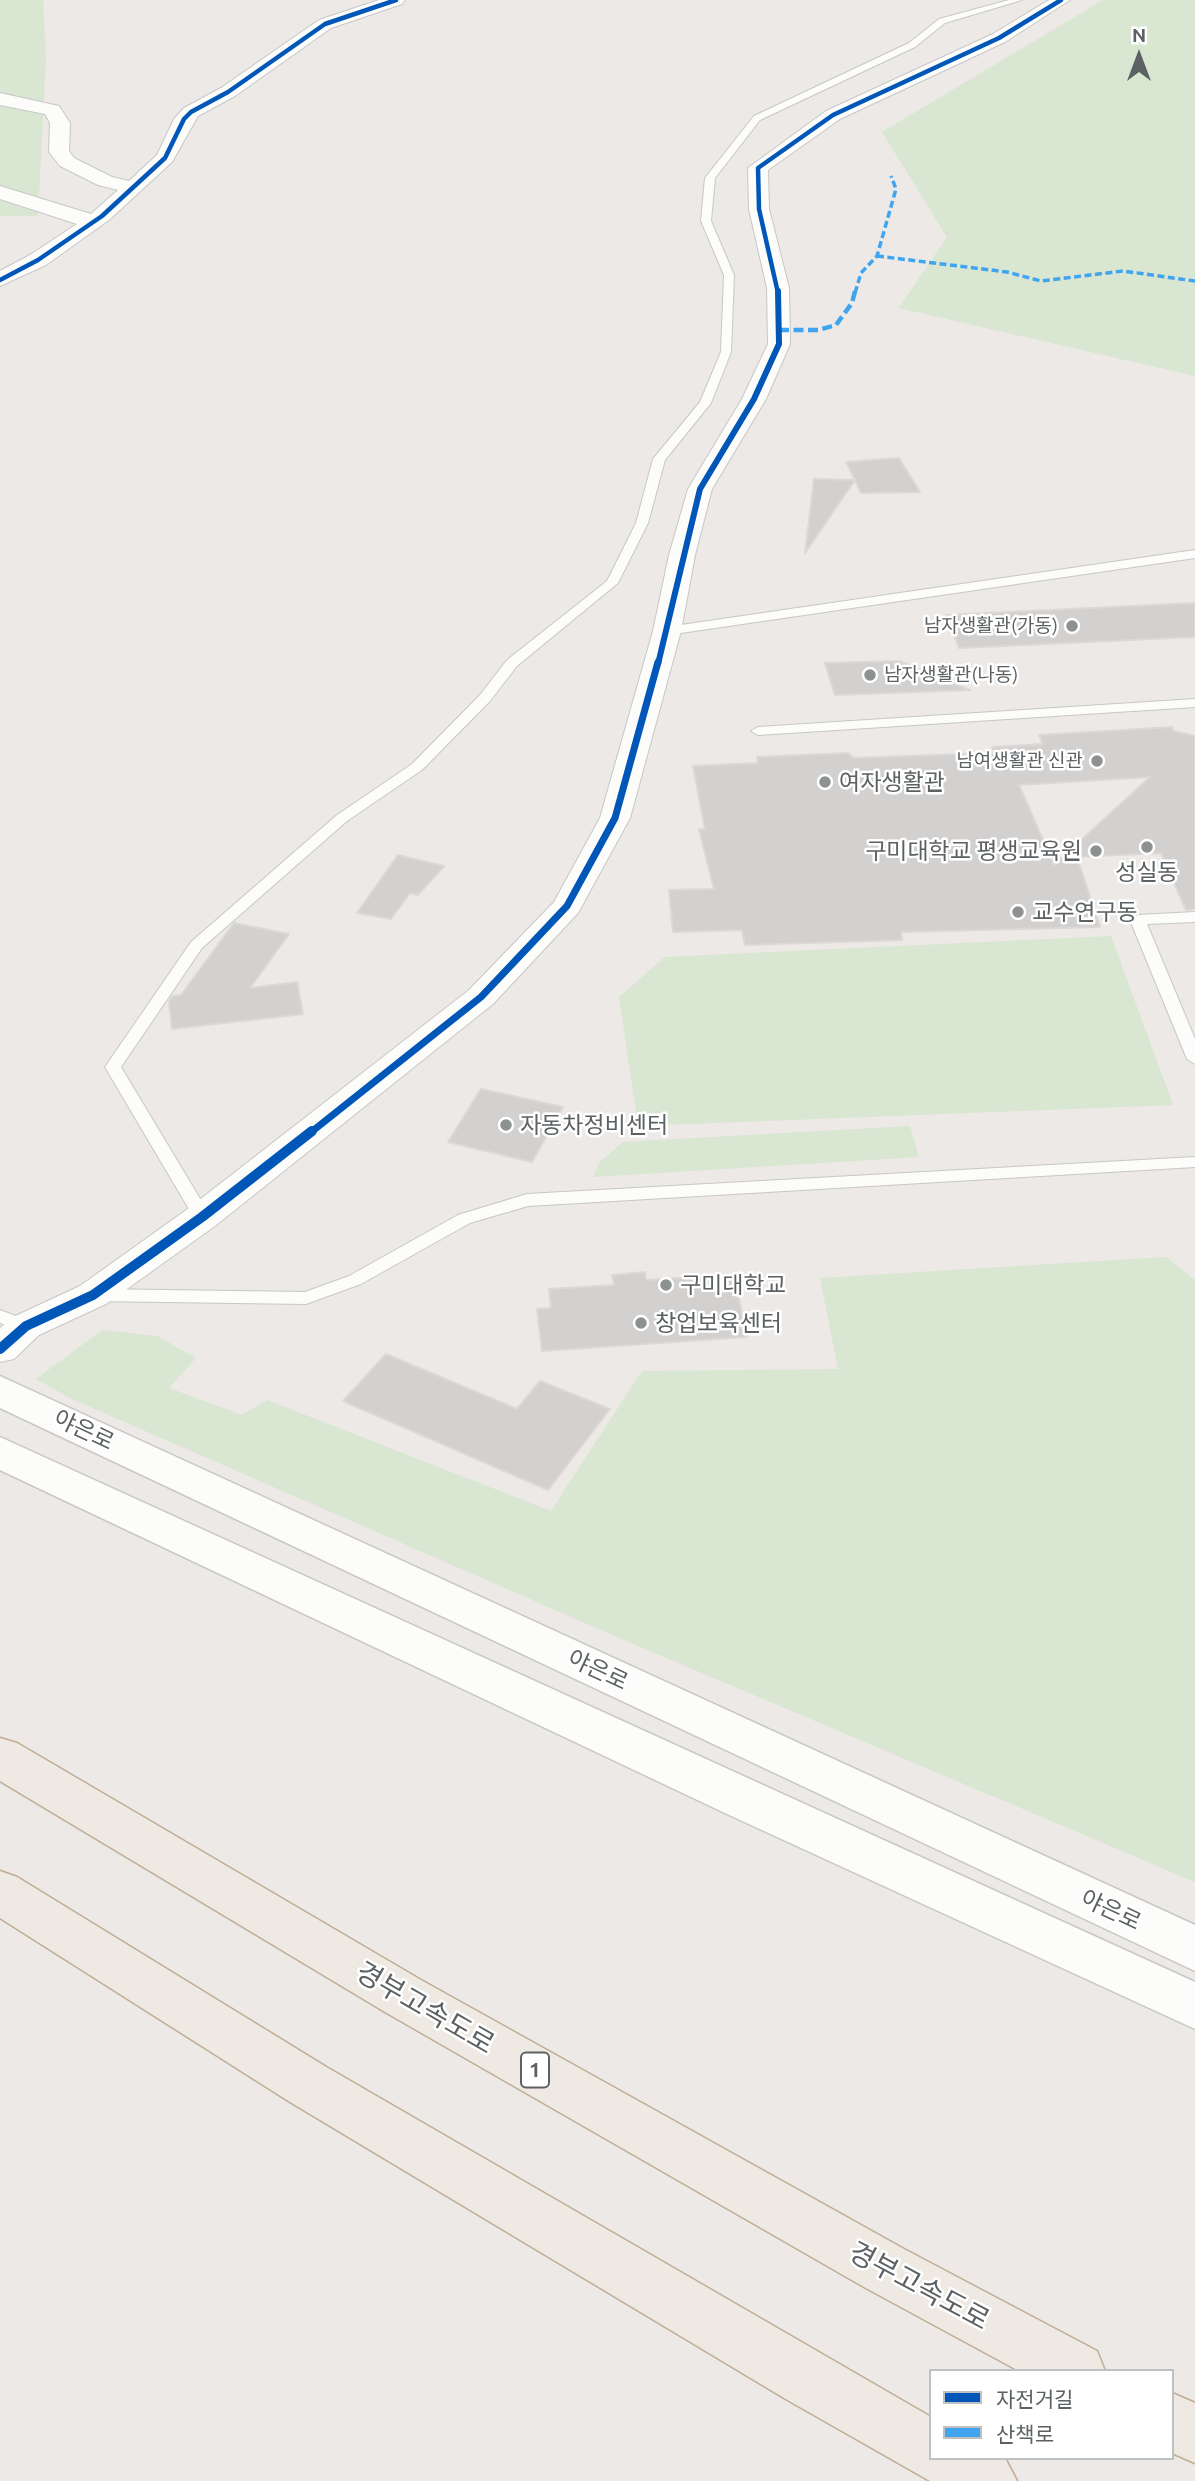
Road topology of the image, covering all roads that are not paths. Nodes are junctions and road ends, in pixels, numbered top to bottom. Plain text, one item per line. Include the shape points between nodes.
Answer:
1 (396, 0) edge
2 (1018, 0) edge
3 (1061, 0) edge
4 (0, 99) edge
5 (134, 188) junction
6 (0, 192) edge
7 (93, 222) junction
8 (0, 280) edge
9 (1195, 554) edge
10 (667, 631) junction
11 (1195, 703) edge
12 (758, 730) dead end
13 (1195, 917) edge
14 (1195, 1059) edge
15 (1195, 1162) edge
16 (202, 1217) junction
17 (93, 1295) junction
18 (13, 1321) edge
19 (0, 1349) edge
20 (0, 1391) edge
21 (0, 1452) edge
22 (0, 1757) edge
23 (0, 1892) edge
24 (1195, 1949) edge
25 (1195, 2006) edge
26 (1073, 2369) edge
27 (1174, 2423) edge
28 (1195, 2434) edge
29 (929, 2448) edge
30 (951, 2460) edge
31 (988, 2481) edge

1 - 5 street via 325,24 228,92 191,112 166,158
2 - 16 lane via 942,21 912,45 757,118 710,178 706,221 729,275 726,352 705,403 659,459 642,523 612,583 512,663 485,698 418,766 342,818 196,945 113,1067
3 - 10 street via 999,38 833,115 758,168 759,209 778,288 779,344 754,398 700,489
4 - 5 street via 52,110 60,123 60,152 67,162 105,181
5 - 7 street
6 - 7 street
7 - 8 street
9 - 10 lane
10 - 16 street via 615,818 567,906 481,997
11 - 12 lane
13 - 14 lane via 1138,920
15 - 17 lane via 527,1200 464,1219 355,1280 306,1298
16 - 17 street
17 - 18 street
18 - 19 street
20 - 24 main road, 야은로
21 - 25 main road
22 - 26 highway, 경부고속도로 / 1 via 403,1996 884,2268
23 - 29 highway via 309,2085
27 - 28 highway
30 - 31 highway

